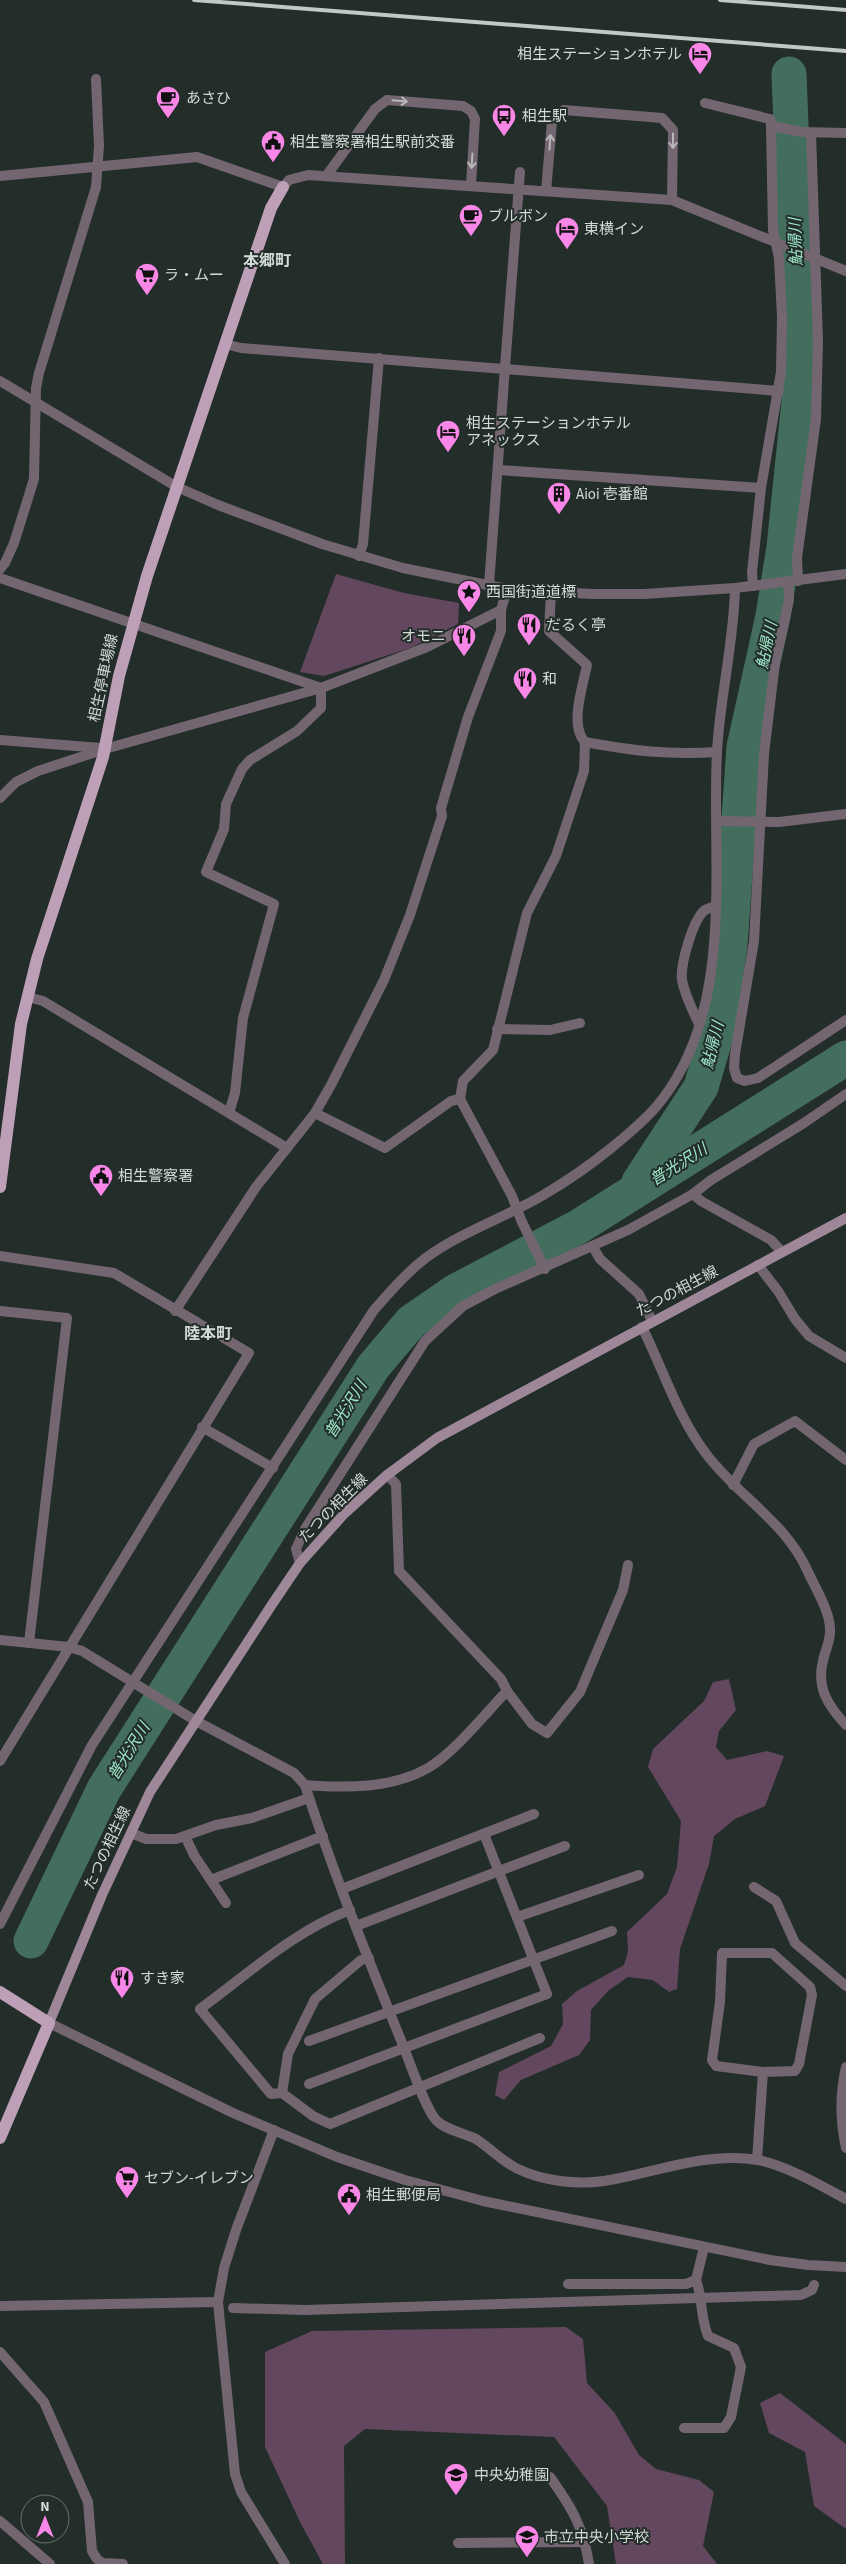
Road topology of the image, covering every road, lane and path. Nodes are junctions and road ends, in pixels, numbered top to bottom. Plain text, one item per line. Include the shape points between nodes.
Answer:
1 (96, 79) dead end
2 (705, 103) dead end
3 (773, 126) junction
4 (807, 132) junction
5 (846, 133) edge
6 (98, 166) junction
7 (520, 172) dead end
8 (327, 175) junction
9 (0, 176) edge
10 (471, 186) junction
11 (282, 187) junction
12 (519, 189) junction
13 (546, 191) junction
14 (672, 200) junction
15 (780, 244) junction
16 (812, 258) junction
17 (846, 271) edge
18 (225, 344) junction
19 (379, 358) junction
20 (505, 367) junction
21 (0, 381) edge
22 (779, 391) junction
23 (37, 402) junction
24 (499, 470) junction
25 (177, 486) junction
26 (761, 488) junction
27 (359, 556) junction
28 (0, 569) edge
29 (846, 574) edge
30 (0, 578) edge
31 (790, 582) junction
32 (489, 585) junction
33 (758, 586) junction
34 (734, 588) junction
35 (507, 589) junction
36 (551, 592) junction
37 (501, 610) junction
38 (132, 624) junction
39 (321, 688) junction
40 (0, 740) edge
41 (585, 742) junction
42 (105, 749) junction
43 (717, 752) junction
44 (0, 798) edge
45 (846, 814) edge
46 (721, 821) junction
47 (756, 821) junction
48 (716, 906) junction
49 (28, 997) junction
50 (846, 1020) edge
51 (580, 1023) dead end
52 (699, 1024) junction
53 (497, 1029) junction
54 (846, 1094) edge
55 (460, 1099) junction
56 (229, 1113) junction
57 (315, 1113) junction
58 (287, 1148) junction
59 (0, 1187) edge
60 (693, 1194) junction
61 (518, 1208) junction
62 (846, 1218) edge
63 (593, 1247) junction
64 (782, 1252) junction
65 (0, 1256) edge
66 (543, 1265) junction
67 (758, 1265) junction
68 (0, 1311) edge
69 (175, 1311) junction
70 (652, 1322) junction
71 (642, 1327) junction
72 (846, 1358) edge
73 (202, 1427) junction
74 (846, 1460) edge
75 (273, 1468) junction
76 (387, 1475) junction
77 (733, 1485) junction
78 (300, 1563) junction
79 (628, 1564) dead end
80 (0, 1640) edge
81 (29, 1643) junction
82 (69, 1647) junction
83 (135, 1683) junction
84 (507, 1691) junction
85 (196, 1721) junction
86 (846, 1725) edge
87 (0, 1760) edge
88 (305, 1785) junction
89 (309, 1798) junction
90 (534, 1814) dead end
91 (131, 1833) junction
92 (484, 1834) junction
93 (185, 1836) junction
94 (323, 1836) junction
95 (564, 1846) dead end
96 (499, 1871) junction
97 (639, 1875) dead end
98 (211, 1880) junction
99 (754, 1888) dead end
100 (342, 1889) junction
101 (226, 1903) dead end
102 (350, 1910) junction
103 (517, 1917) junction
104 (0, 1924) edge
105 (356, 1926) junction
106 (612, 1931) dead end
107 (369, 1958) junction
108 (533, 1958) junction
109 (846, 1986) edge
110 (0, 1992) edge
111 (390, 2013) junction
112 (49, 2023) junction
113 (540, 2038) dead end
114 (309, 2041) dead end
115 (404, 2048) junction
116 (846, 2067) edge
117 (763, 2072) junction
118 (309, 2084) dead end
119 (419, 2086) junction
120 (282, 2093) junction
121 (274, 2130) junction
122 (0, 2138) edge
123 (846, 2148) edge
124 (757, 2160) junction
125 (846, 2199) edge
126 (704, 2247) junction
127 (846, 2267) edge
128 (696, 2280) junction
129 (568, 2284) dead end
130 (814, 2285) dead end
131 (701, 2299) junction
132 (218, 2302) junction
133 (0, 2306) edge
134 (233, 2308) dead end
135 (0, 2352) edge
136 (684, 2428) dead end
137 (550, 2477) dead end
138 (0, 2521) edge
139 (586, 2542) junction
140 (458, 2543) dead end
141 (97, 2562) edge
142 (50, 2564) edge
143 (123, 2564) edge
144 (285, 2564) edge
145 (589, 2564) edge

1 - 6 street
2 - 3 street via 770,119
3 - 4 street
3 - 15 street via 773,230
4 - 5 street
4 - 16 street
6 - 9 street
6 - 11 street via 197,158
6 - 23 street via 96,187 39,372
7 - 12 street
8 - 10 street
8 -> 10 street via 375,109 387,100 463,106 471,111 475,120
8 - 11 street via 298,176
10 - 12 street
11 - 18 main road, 相生停車場線 via 271,208
12 - 13 street
12 - 20 street
13 - 14 street
13 -> 14 street via 552,122 564,110 662,118 673,130
14 - 15 street
15 - 16 street
15 - 22 street via 782,318
16 - 17 street
16 - 31 street via 818,341 816,419 797,558
18 - 19 street via 241,348
18 - 25 main road, 相生停車場線
19 - 20 street
19 - 27 street via 363,544
20 - 22 street
20 - 24 street
21 - 23 street
22 - 26 street
23 - 25 street
23 - 28 street via 34,479 14,543
24 - 26 street
24 - 32 street
25 - 27 street via 264,523
25 - 38 main road, 相生停車場線
26 - 33 street via 752,572
27 - 32 street
29 - 31 street
30 - 38 street
31 - 33 street
31 - 47 street via 790,600 770,700
32 - 35 street
33 - 34 street
34 - 36 street via 644,594
34 - 43 street
35 - 36 street
35 - 37 street
36 - 41 street via 549,631 587,665 576,724
37 - 39 street via 427,647
37 - 57 street via 501,631 468,717 441,808 442,816 410,915 368,1014
38 - 39 street
38 - 42 main road, 相生停車場線
39 - 42 street
39 - 56 street via 321,708 311,719 250,760 242,769 226,804 224,830 206,872 274,904 243,1018 235,1092
40 - 42 street
41 - 43 street via 642,752
41 - 53 street via 584,771 556,856 527,912
42 - 44 street via 38,770 16,782
42 - 49 main road, 相生停車場線 via 50,914
43 - 46 street
45 - 47 street via 779,822
46 - 47 street
46 - 48 street
47 - 50 street via 754,941 734,1054 737,1078 745,1081 758,1078
48 - 52 street via 707,991
48 - 52 street via 705,911 697,922 683,960 682,978 687,1000
49 - 56 street via 43,1001
49 - 59 main road, 相生停車場線 via 14,1072
51 - 53 street via 550,1030
52 - 61 street via 674,1082 636,1127 545,1194
53 - 55 street via 493,1050 463,1081
54 - 60 street
55 - 57 street via 451,1101 385,1148
55 - 61 street
56 - 58 street
57 - 58 street
58 - 69 street via 256,1187
60 - 63 street
60 - 64 street via 771,1240
61 - 66 street
61 - 75 street via 427,1258 395,1287 374,1310
62 - 64 main road, たつの相生線
63 - 66 street
63 - 70 street via 600,1259 639,1294
64 - 67 main road, たつの相生線
65 - 69 street via 114,1273
66 - 78 street via 463,1306 425,1341 305,1529 296,1549
67 - 70 main road, たつの相生線
67 - 72 street via 809,1336
68 - 81 street via 67,1318
69 - 73 street via 249,1353
70 - 71 main road, たつの相生線
71 - 76 main road, たつの相生線 via 437,1438
71 - 77 street via 694,1436
73 - 75 street
73 - 82 street
74 - 77 street via 794,1421 754,1444
75 - 83 street
76 - 78 main road, たつの相生線 via 344,1514
76 - 84 street via 396,1484 399,1571 501,1678
77 - 86 street via 782,1530 807,1569 829,1619 830,1640 821,1672 824,1697 829,1708
78 - 85 main road, たつの相生線
79 - 84 street via 623,1590 580,1692 547,1733 532,1724
80 - 81 street
81 - 82 street
82 - 83 street
82 - 87 street
83 - 85 street
83 - 104 street via 72,1780
84 - 88 street via 446,1754 429,1768 410,1777 344,1788
85 - 88 street via 294,1773
85 - 91 main road, たつの相生線 via 150,1792
88 - 89 street
89 - 93 street
89 - 94 street
90 - 92 street
91 - 93 street via 163,1841
91 - 112 main road, たつの相生線
92 - 96 street
92 - 100 street
93 - 98 street
94 - 98 street
94 - 100 street
95 - 96 street
96 - 103 street
96 - 105 street
97 - 103 street
98 - 101 street
99 - 109 street via 776,1901 794,1942
100 - 102 street
102 - 105 street
102 - 120 street via 331,1917 292,1941 200,2008 271,2094
103 - 108 street
105 - 107 street
106 - 108 street
107 - 111 street
107 - 120 street via 361,1960 315,1999 288,2054
108 - 111 street
108 - 115 street via 547,1994
110 - 112 main road
111 - 114 street
111 - 115 street
112 - 121 street
112 - 122 main road
113 - 119 street
115 - 118 street
115 - 119 street
116 - 123 street via 842,2086
117 - 117 street via 716,2066 712,2060 720,2002 722,1954 772,1953 810,1987 812,1995 799,2064 795,2071
117 - 124 street
119 - 120 street via 330,2124 313,2116
119 - 124 street via 436,2121 475,2139 518,2169 544,2178 603,2181 720,2159
121 - 126 street via 337,2157 405,2180 483,2201
121 - 132 street via 236,2230
124 - 125 street
126 - 127 street via 808,2266
126 - 128 street
128 - 129 street via 686,2284
128 - 131 street
130 - 131 street via 812,2290 801,2295
131 - 134 street via 305,2310
131 - 136 street via 702,2321 708,2336 734,2348 741,2367 730,2417 724,2428
132 - 133 street
132 - 144 street via 235,2474 241,2492
135 - 141 street via 44,2402 88,2502 92,2551
137 - 139 street via 572,2508
138 - 142 street
139 - 140 street
139 - 145 street
141 - 143 street

